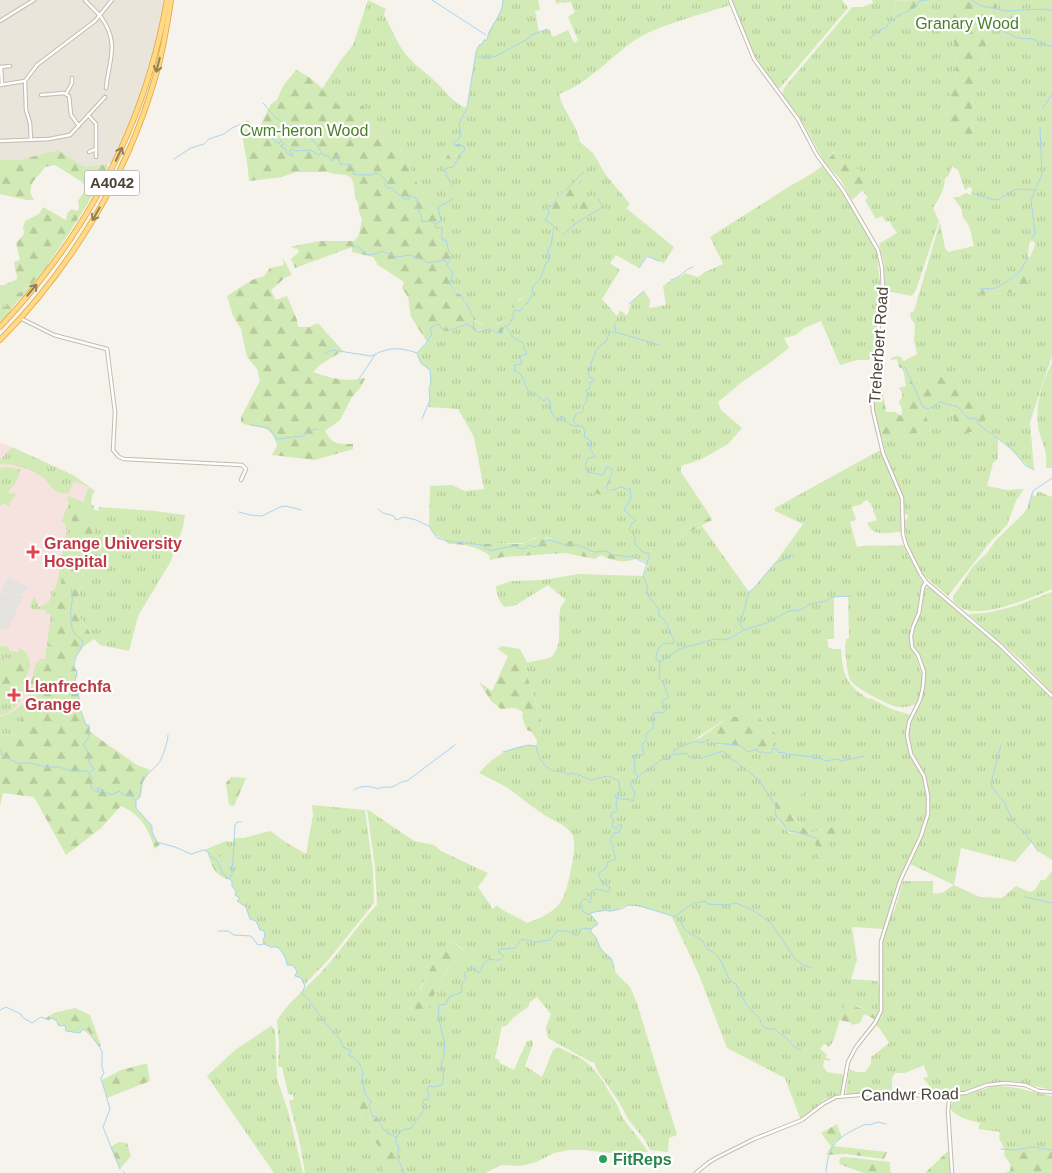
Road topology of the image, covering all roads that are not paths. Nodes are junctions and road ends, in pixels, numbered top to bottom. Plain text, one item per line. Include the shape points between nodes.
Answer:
1 (34, 0) edge
2 (85, 0) edge
3 (112, 0) edge
4 (167, 0) edge
5 (171, 0) edge
6 (730, 0) edge
7 (100, 15) junction
8 (0, 22) edge
9 (10, 66) dead end
10 (0, 67) edge
11 (72, 78) dead end
12 (25, 81) junction
13 (1, 85) edge
14 (106, 88) dead end
15 (41, 94) dead end
16 (66, 94) junction
17 (105, 97) dead end
18 (88, 115) junction
19 (79, 126) junction
20 (31, 140) junction
21 (0, 141) edge
22 (96, 149) junction
23 (89, 152) dead end
24 (96, 157) dead end
25 (20, 318) junction
26 (0, 327) edge
27 (0, 340) edge
28 (241, 480) dead end
29 (926, 582) junction
30 (1052, 696) edge
31 (1052, 1092) edge
32 (953, 1094) junction
33 (842, 1096) junction
34 (696, 1173) edge
35 (952, 1173) edge

1 - 8 street
2 - 7 street
3 - 7 street
26 -> 4 highway, A4042 via 57,260 107,179 136,113
5 -> 25 highway, A4042 via 155,78 124,159 82,238
6 - 29 street, Treherbert Road via 754,59 798,119 817,155 843,190 878,250 883,292 876,337 873,411 883,453 902,498 906,545
7 - 12 street via 37,65
7 - 14 street via 113,46
9 - 10 street
10 - 13 street
11 - 16 street
12 - 13 street
12 - 20 street
15 - 16 street
16 - 19 street via 71,115
17 - 18 street
18 - 19 street
18 - 22 street via 96,124
19 - 20 street via 70,135
20 - 21 street
22 - 23 street
22 - 24 street
25 - 27 highway, A4042
25 - 28 street via 54,336 107,349 115,412 113,450 119,457 242,465 246,469
29 - 30 street, Treherbert Road via 1007,651
29 - 33 street via 911,636 912,647 924,672 923,687 907,735 911,754 924,776 928,814 900,881 881,942 880,1011 848,1062
31 - 32 street, Candwr Road via 1005,1083
32 - 33 street, Candwr Road via 923,1096 894,1092
32 - 35 street via 948,1110
33 - 34 street, Candwr Road via 830,1099 802,1120 708,1162

